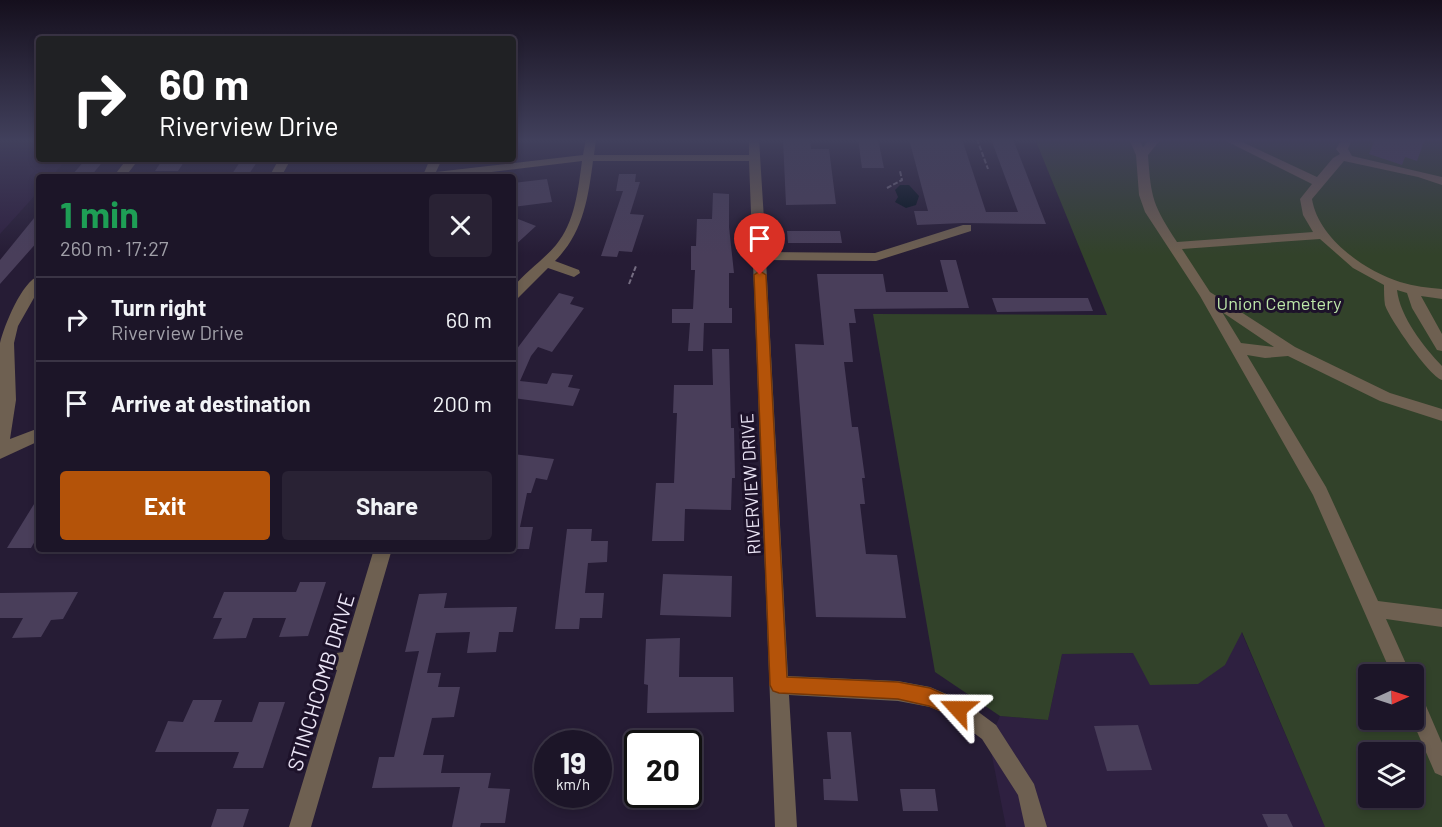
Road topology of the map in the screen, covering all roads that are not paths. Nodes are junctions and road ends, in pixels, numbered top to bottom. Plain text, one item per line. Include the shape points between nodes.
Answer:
1 (584, 178) edge
2 (756, 178) edge
3 (1144, 178) edge
4 (1309, 178) edge
5 (1322, 178) edge
6 (1318, 182) junction
7 (967, 228) dead end
8 (1323, 235) junction
9 (1172, 246) junction
10 (759, 256) junction
11 (545, 262) junction
12 (574, 273) dead end
13 (1390, 283) junction
14 (1412, 291) junction
15 (516, 292) edge
16 (1205, 294) junction
17 (1442, 294) edge
18 (33, 295) edge
19 (1442, 346) edge
20 (1235, 347) junction
21 (1290, 351) junction
22 (1442, 375) edge
23 (1442, 415) edge
24 (36, 435) edge
25 (0, 452) edge
26 (382, 552) edge
27 (1374, 609) junction
28 (1442, 618) edge
29 (1397, 664) edge
30 (779, 685) junction
31 (1424, 724) edge
32 (1442, 766) edge
33 (300, 827) edge
34 (786, 827) edge
35 (1036, 827) edge

1 - 11 street via 572,231
2 - 10 street, RIVERVIEW DRIVE
3 - 9 street via 1151,212
4 - 6 street
5 - 6 street
6 - 8 street via 1306,199 1310,216
7 - 10 street via 876,257
8 - 9 street
8 - 13 street via 1368,272
9 - 16 street
10 - 30 street, RIVERVIEW DRIVE
11 - 12 street
11 - 15 street
13 - 14 street
13 - 22 street via 1392,305 1426,358
14 - 17 street
14 - 19 street
16 - 20 street
16 - 21 street
18 - 25 street via 11,326 7,343 9,400
20 - 21 street via 1265,353
20 - 27 street via 1320,492
21 - 23 street via 1385,397
24 - 25 street
26 - 33 street, STINCHCOMB DRIVE via 340,661
27 - 28 street
27 - 29 street
30 - 34 street, RIVERVIEW DRIVE
30 - 35 street via 898,691 930,697 958,709 989,732 1027,791
31 - 32 street

